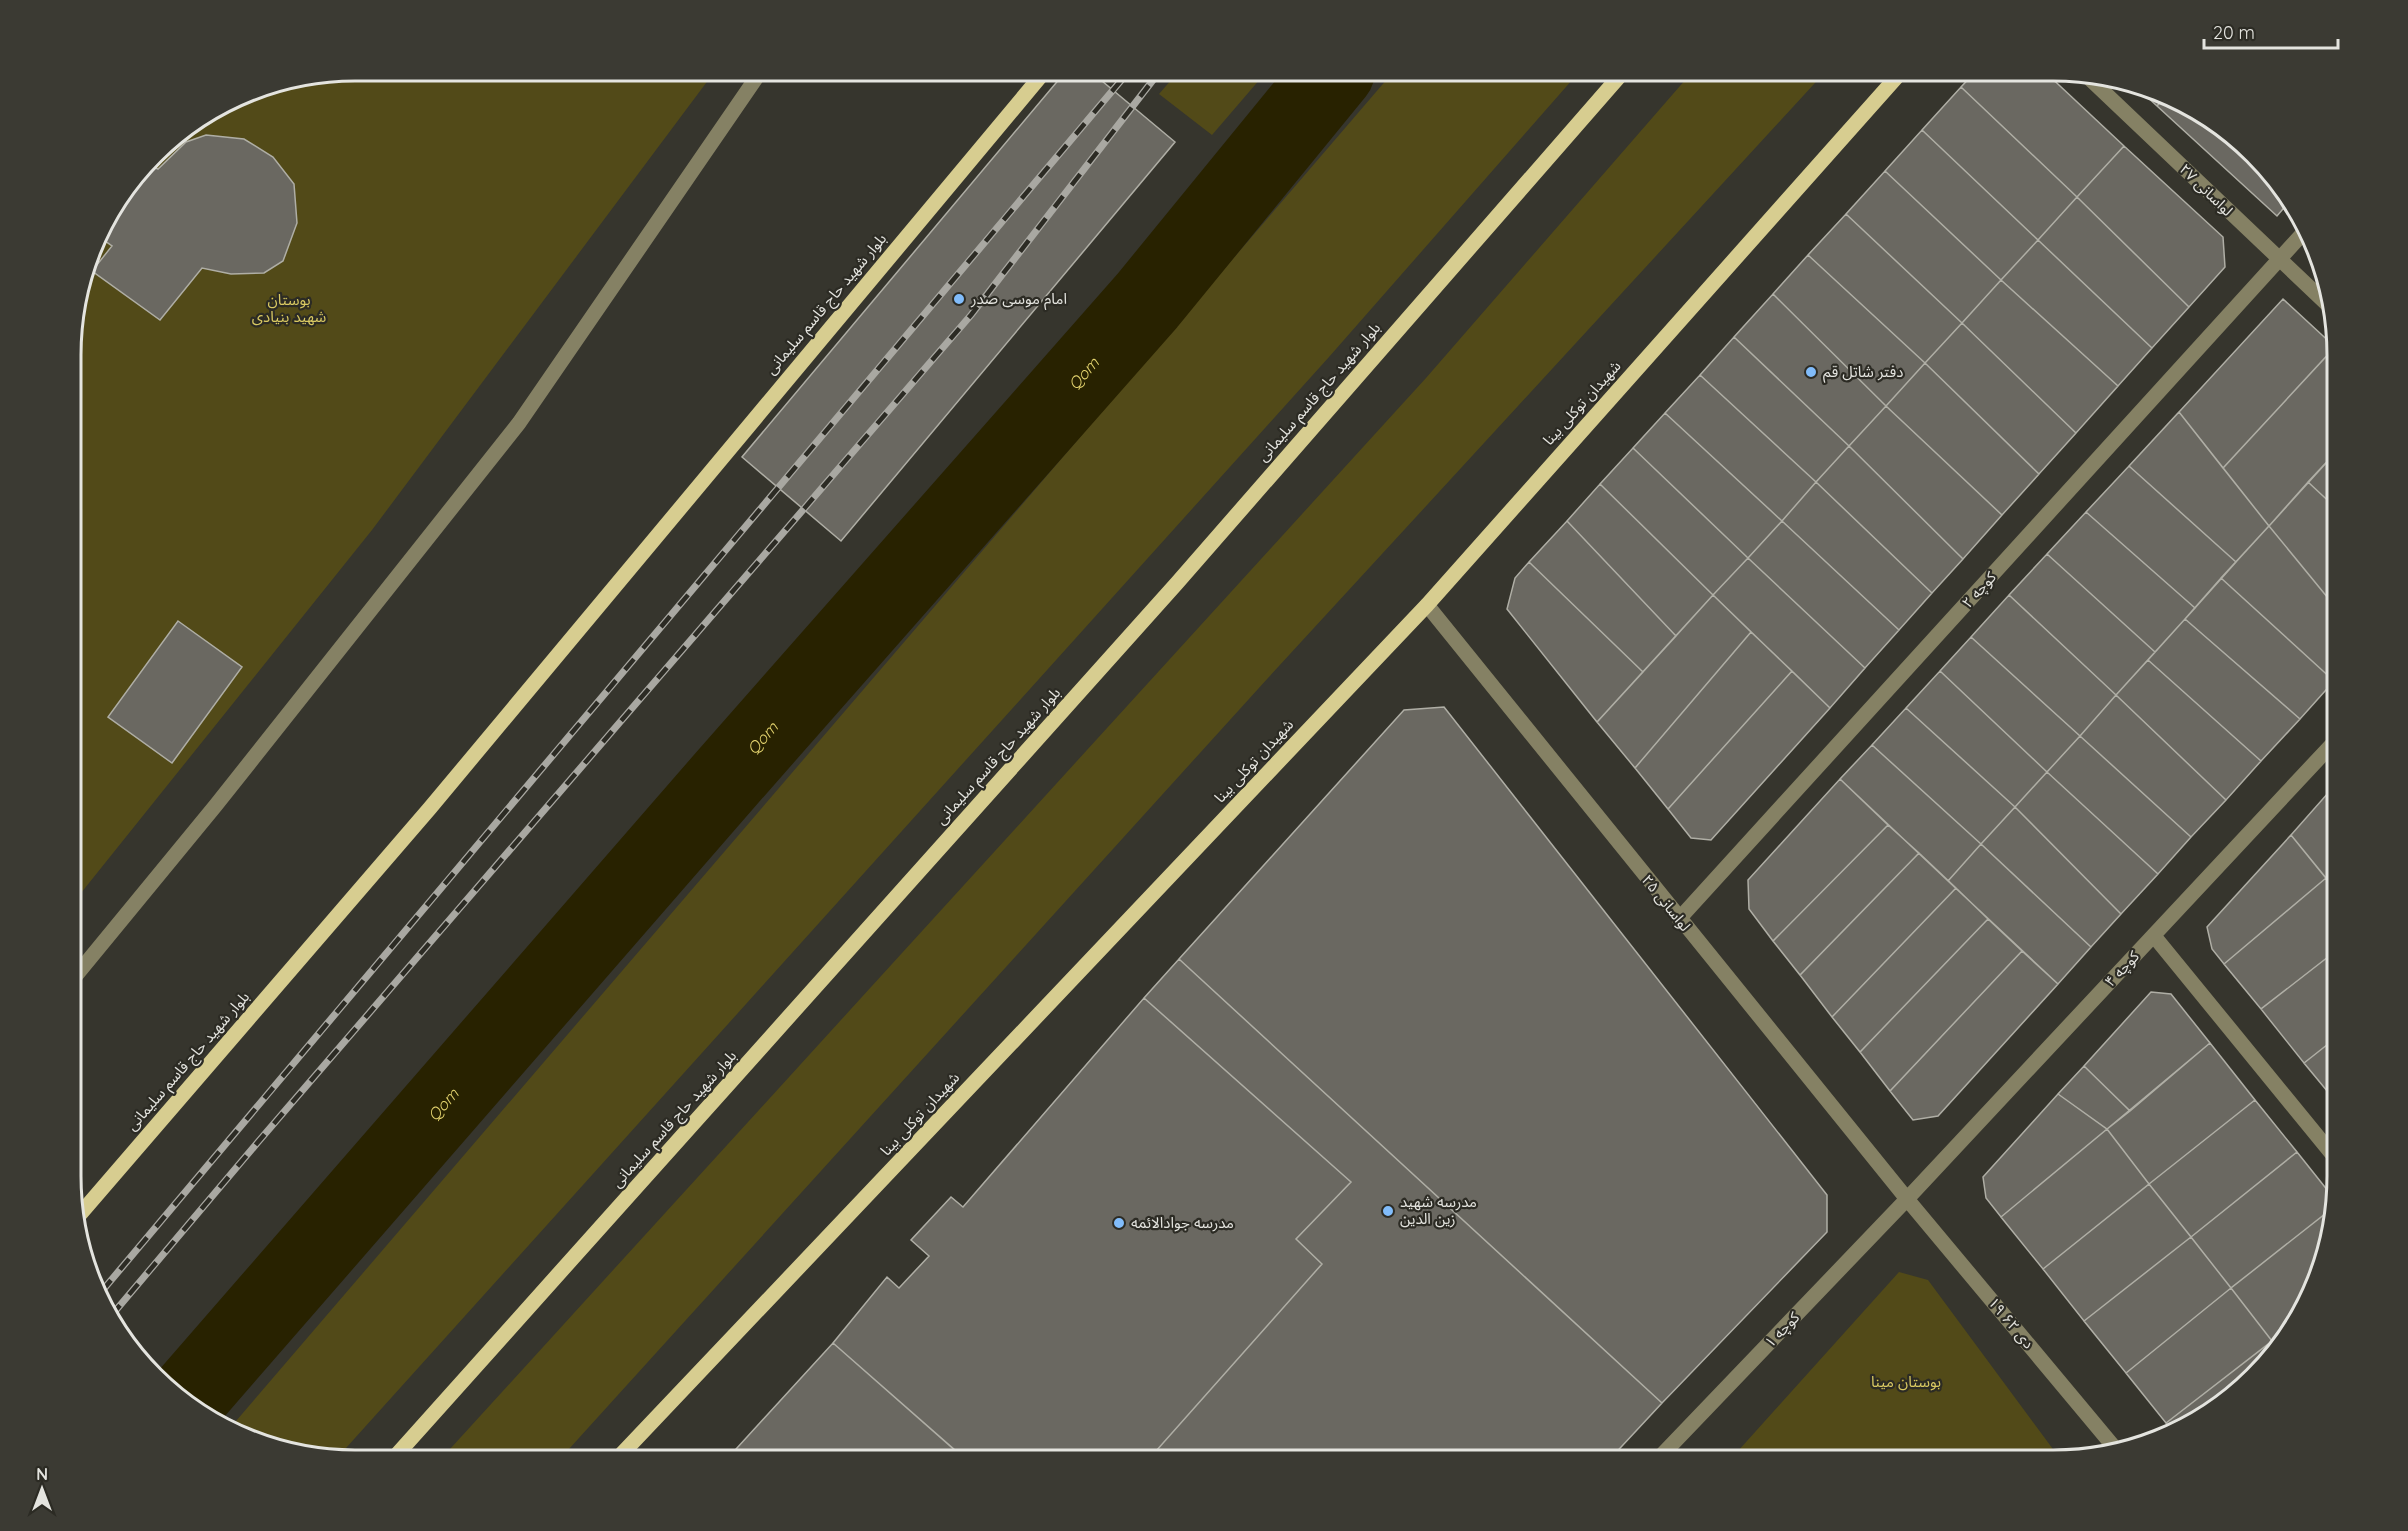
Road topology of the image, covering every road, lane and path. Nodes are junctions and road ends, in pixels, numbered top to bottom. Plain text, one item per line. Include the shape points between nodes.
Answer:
1 (753, 81) edge
2 (1036, 81) edge
3 (1614, 81) edge
4 (1892, 81) edge
5 (2095, 84) edge
6 (2300, 236) edge
7 (2278, 260) junction
8 (2322, 299) edge
9 (1427, 605) junction
10 (2327, 750) edge
11 (1679, 919) junction
12 (2154, 936) junction
13 (81, 970) edge
14 (2327, 1148) edge
15 (1907, 1199) junction
16 (83, 1211) edge
17 (2111, 1444) edge
18 (402, 1450) edge
19 (625, 1450) edge
20 (1666, 1450) edge

1 - 13 street via 519,423
2 - 16 main road, بلوار شهید حاج قاسم سلیمانی via 437,799
3 - 18 main road, بلوار شهید حاج قاسم سلیمانی via 1169,592
4 - 9 main road, شهیدان توکلی بینا
5 - 7 street, لواسانی ۲۷
6 - 7 street, کوچه ۲
7 - 8 street, لواسانی ۲۷
7 - 11 street, کوچه ۲
9 - 11 street, لواسانی ۲۵
9 - 19 main road, شهیدان توکلی بینا
10 - 12 street, کوچه ۴
11 - 15 street, لواسانی ۲۵
12 - 14 street
12 - 15 street, کوچه ۴
15 - 17 street, ۱۹ دی ۶۲
15 - 20 street, کوچه ۱

